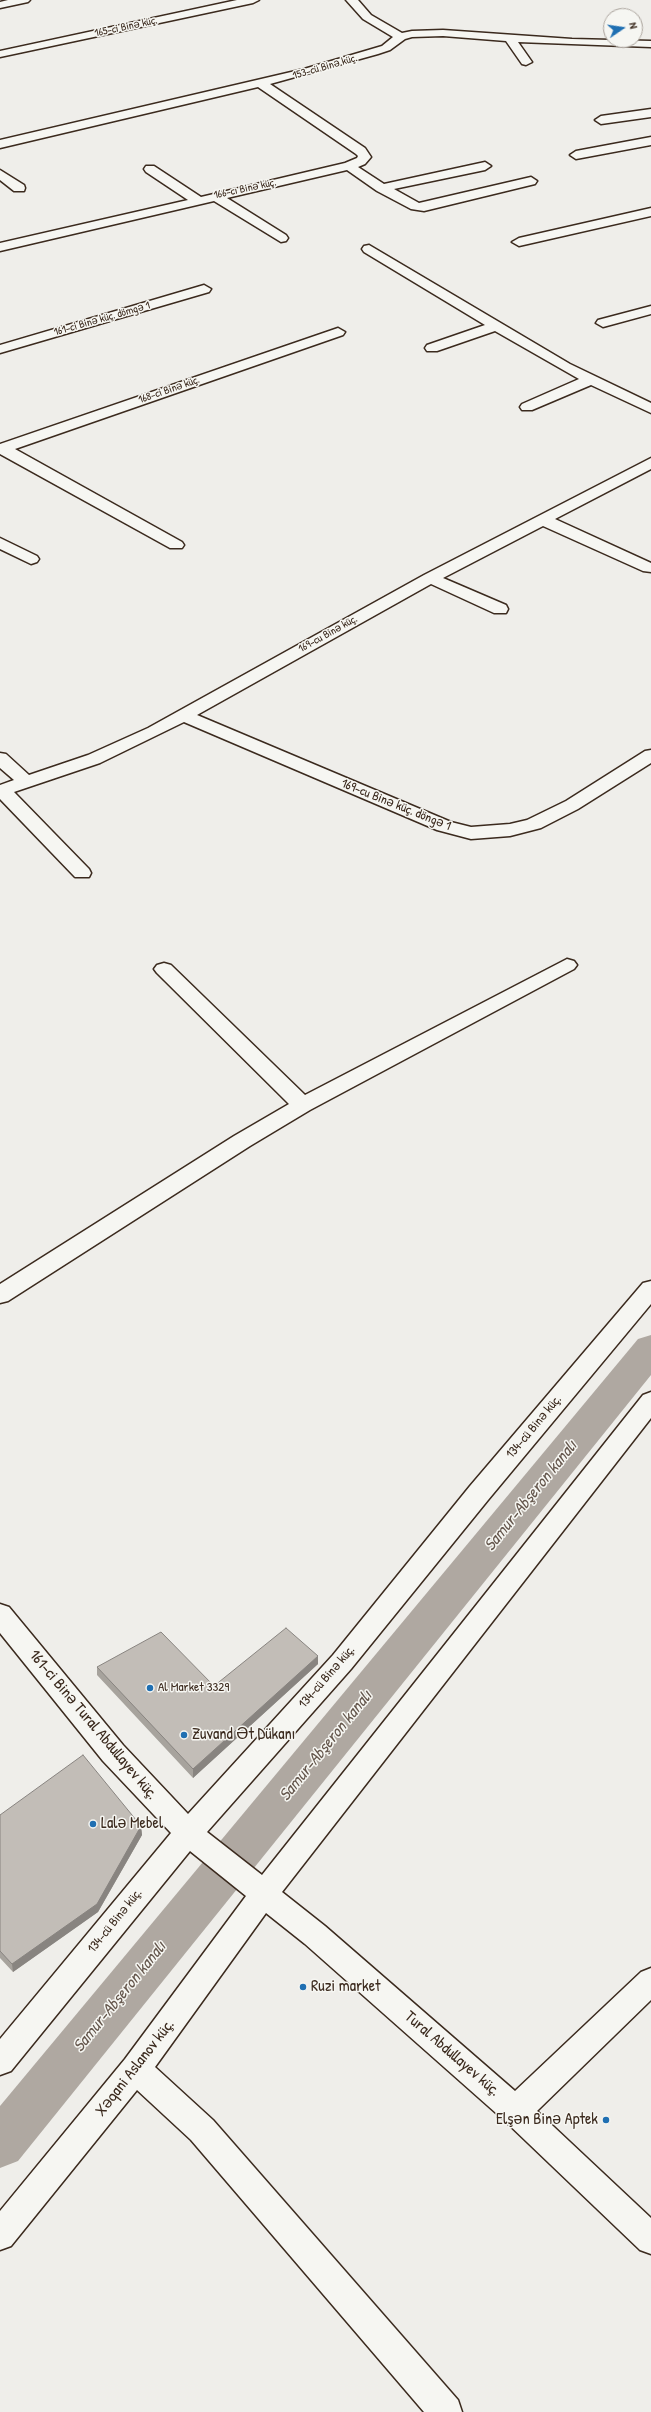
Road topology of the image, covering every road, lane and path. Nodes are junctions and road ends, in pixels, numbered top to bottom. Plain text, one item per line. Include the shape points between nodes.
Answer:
1 (24, 0) edge
2 (252, 0) edge
3 (352, 0) edge
4 (0, 5) edge
5 (401, 37) junction
6 (510, 38) junction
7 (651, 44) edge
8 (0, 54) edge
9 (526, 62) dead end
10 (262, 84) junction
11 (650, 114) edge
12 (602, 120) dead end
13 (651, 141) edge
14 (0, 144) edge
15 (576, 155) dead end
16 (349, 166) junction
17 (485, 166) dead end
18 (150, 169) dead end
19 (0, 174) edge
20 (531, 181) dead end
21 (19, 188) dead end
22 (382, 188) junction
23 (214, 196) junction
24 (197, 200) junction
25 (651, 212) edge
26 (281, 238) dead end
27 (519, 242) dead end
28 (0, 247) edge
29 (369, 249) dead end
30 (204, 289) dead end
31 (651, 310) edge
32 (603, 323) dead end
33 (497, 325) junction
34 (338, 332) dead end
35 (432, 348) dead end
36 (0, 349) edge
37 (590, 380) junction
38 (527, 407) dead end
39 (651, 409) edge
40 (1, 448) edge
41 (651, 463) edge
42 (544, 520) junction
43 (2, 545) edge
44 (176, 545) dead end
45 (30, 559) dead end
46 (649, 568) dead end
47 (430, 578) junction
48 (500, 609) dead end
49 (182, 715) junction
50 (651, 755) edge
51 (0, 758) edge
52 (28, 783) junction
53 (1, 791) edge
54 (82, 873) dead end
55 (567, 965) dead end
56 (164, 969) dead end
57 (303, 1105) junction
58 (651, 1289) edge
59 (0, 1295) edge
60 (651, 1401) edge
61 (0, 1614) edge
62 (188, 1833) junction
63 (263, 1895) junction
64 (651, 1981) edge
65 (0, 2062) edge
66 (136, 2069) junction
67 (516, 2111) junction
68 (0, 2235) edge
69 (651, 2238) edge
70 (446, 2412) edge

1 - 4 street
2 - 8 street, 165-ci Binə küç.
3 - 5 street via 367,17
5 - 6 street, 153-cü Binə küç. via 442,33
5 - 10 street, 153-cü Binə küç. via 374,52
6 - 7 street, 153-cü Binə küç.
6 - 9 street
10 - 14 street, 153-cü Binə küç.
10 - 16 street, 166-cı Binə küç. via 361,150 365,157
11 - 12 street
13 - 15 street
16 - 22 street
16 - 23 street, 166-cı Binə küç.
17 - 22 street
18 - 24 street
19 - 21 street
20 - 22 street via 424,207 416,206
23 - 24 street, 166-cı Binə küç.
23 - 26 street
24 - 28 street, 166-cı Binə küç.
25 - 27 street
29 - 33 street
30 - 36 street, 161-ci Binə küç. dömgə 1
31 - 32 street
33 - 35 street
33 - 37 street
34 - 40 street, 168-ci Binə küç.
37 - 38 street
37 - 39 street
40 - 44 street
41 - 42 street, 169-cu Binə küç.
42 - 46 street
42 - 47 street, 169-cu Binə küç.
43 - 45 street
47 - 48 street
47 - 49 street, 169-cu Binə küç.
49 - 50 street, 169-cu Binə küç. döngə 1 via 444,826 471,832 510,830 534,824 572,805
49 - 52 street, 169-cu Binə küç. via 154,732 100,756
51 - 52 street
52 - 53 street, 169-cu Binə küç.
53 - 54 street
55 - 57 street
56 - 57 street
57 - 59 street
58 - 62 street, 134-cü Binə küç. via 479,1493 342,1662
60 - 63 street, Xəqani Aslanov küç.
61 - 62 street, 161-ci Binə Tural Abdullayev küç. via 112,1753
62 - 63 street, 161-ci Binə Tural Abdullayev küç.
62 - 65 street, 134-cü Binə küç.
63 - 66 street, Xəqani Aslanov küç.
63 - 67 street, Tural Abdullayev küç. via 315,1935
64 - 67 street
66 - 68 street, Xəqani Aslanov küç.
66 - 70 street via 202,2130
67 - 69 street, Tural Abdullayev küç.

